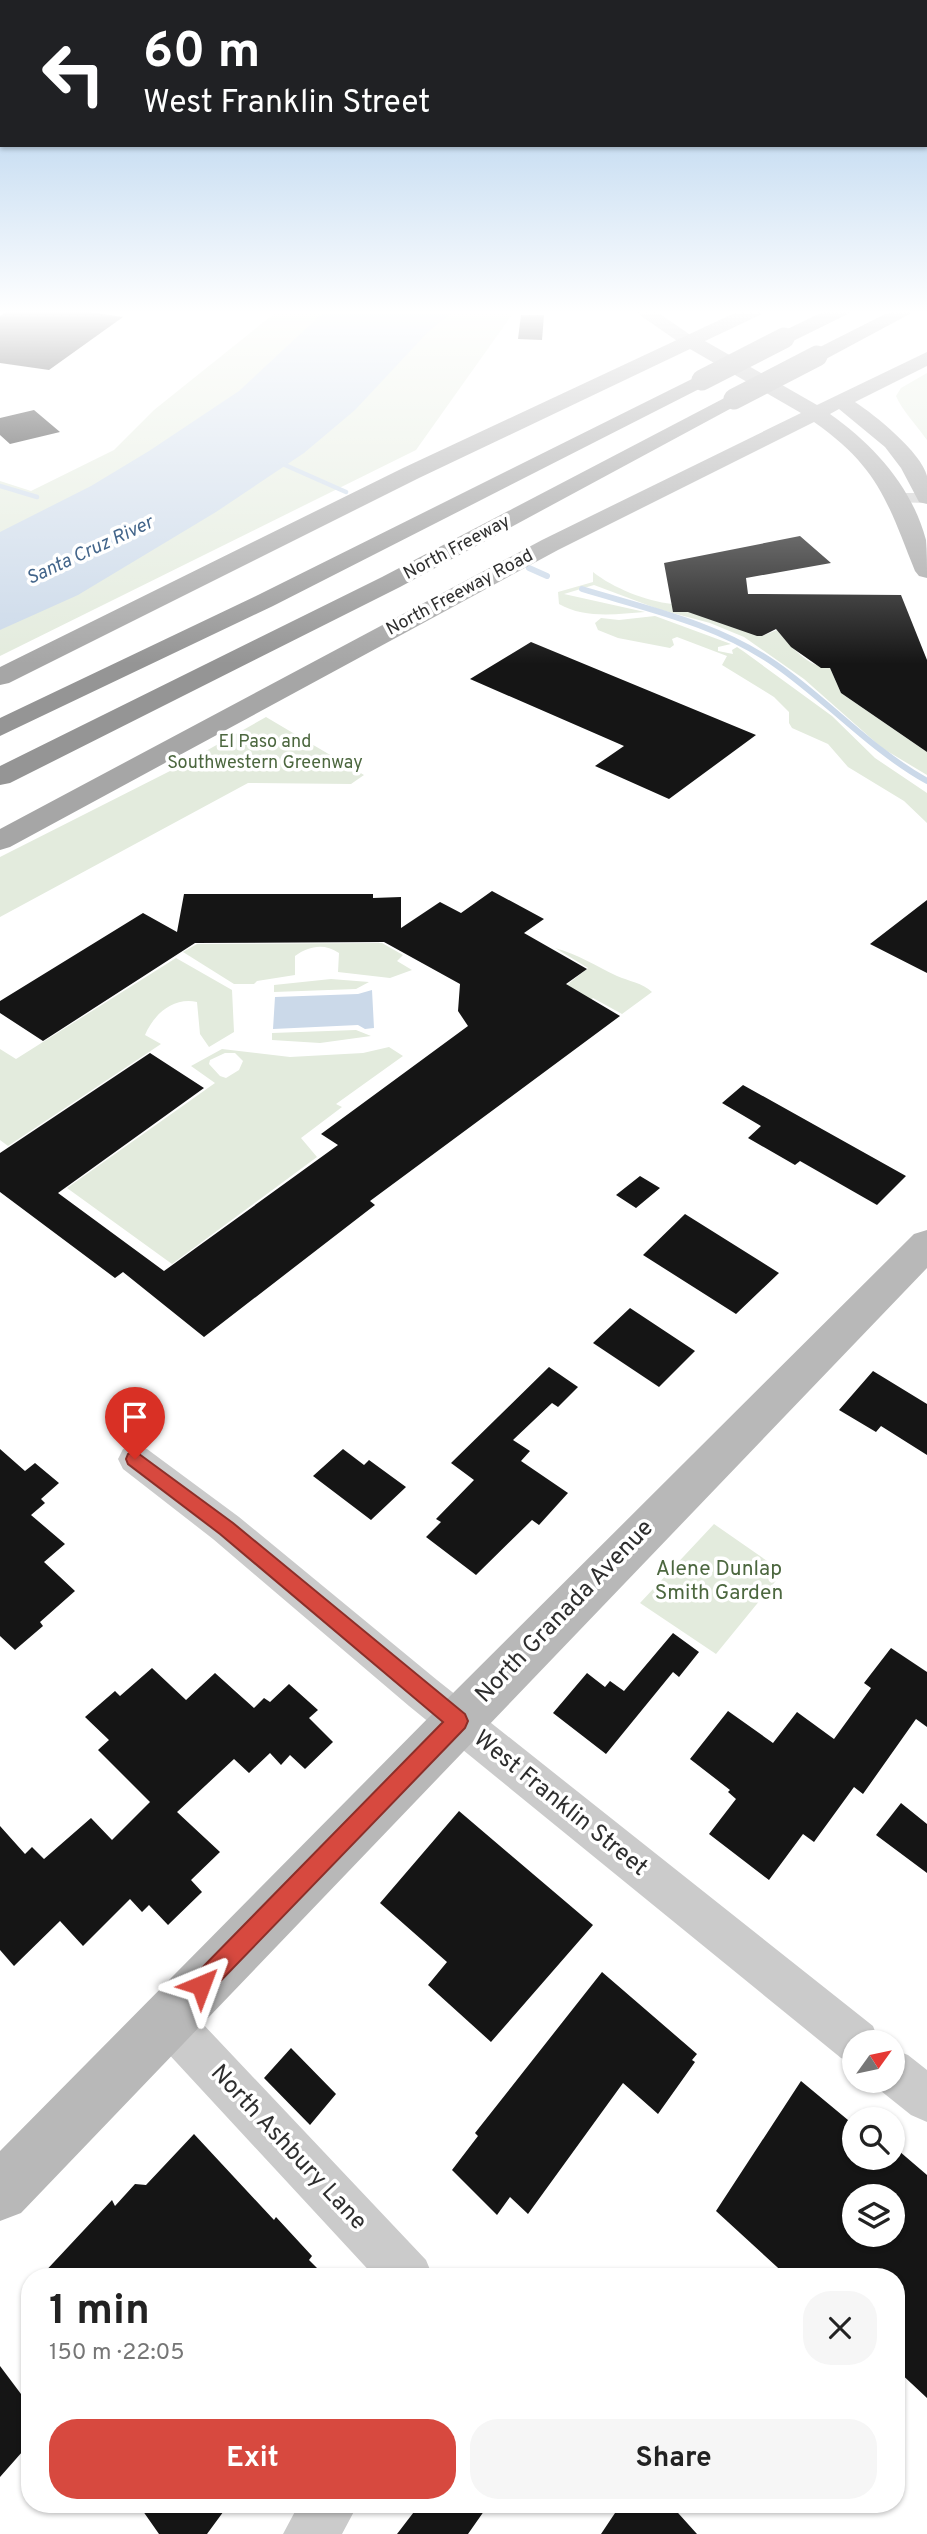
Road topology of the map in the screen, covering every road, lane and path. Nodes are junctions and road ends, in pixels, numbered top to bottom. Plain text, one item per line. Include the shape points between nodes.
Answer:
1 (501, 427) edge
2 (610, 427) edge
3 (683, 427) edge
4 (784, 427) edge
5 (836, 427) edge
6 (876, 427) edge
7 (743, 450) junction
8 (869, 456) junction
9 (927, 497) edge
10 (896, 498) junction
11 (413, 529) junction
12 (454, 550) junction
13 (927, 571) edge
14 (0, 677) edge
15 (0, 710) edge
16 (0, 728) edge
17 (0, 777) edge
18 (0, 800) edge
19 (0, 841) edge
20 (927, 1244) edge
21 (135, 1459) dead end
22 (458, 1721) junction
23 (168, 2020) junction
24 (842, 2030) edge
25 (905, 2081) edge
26 (927, 2099) edge
27 (0, 2192) edge
28 (402, 2268) edge
29 (325, 2513) edge
30 (310, 2534) edge

1 - 14 main road
2 - 11 highway, North Freeway, bridge
3 - 12 highway, North Freeway, bridge
4 - 7 main road, North Freeway Road
5 - 8 main road
6 - 9 main road via 898,449
7 - 8 main road via 780,439 814,438 844,444
7 - 19 main road, North Freeway Road via 550,545
8 - 10 main road
9 - 10 street
10 - 13 main road
11 - 15 highway
11 - 16 highway, North Freeway
12 - 17 highway, North Freeway
12 - 18 highway via 208,693
20 - 22 main road, North Granada Avenue
21 - 22 street, West Franklin Street via 226,1528
22 - 23 main road, North Granada Avenue
22 - 24 street, West Franklin Street
23 - 27 main road, North Granada Avenue
23 - 28 street, North Ashbury Lane
25 - 26 street
29 - 30 street

